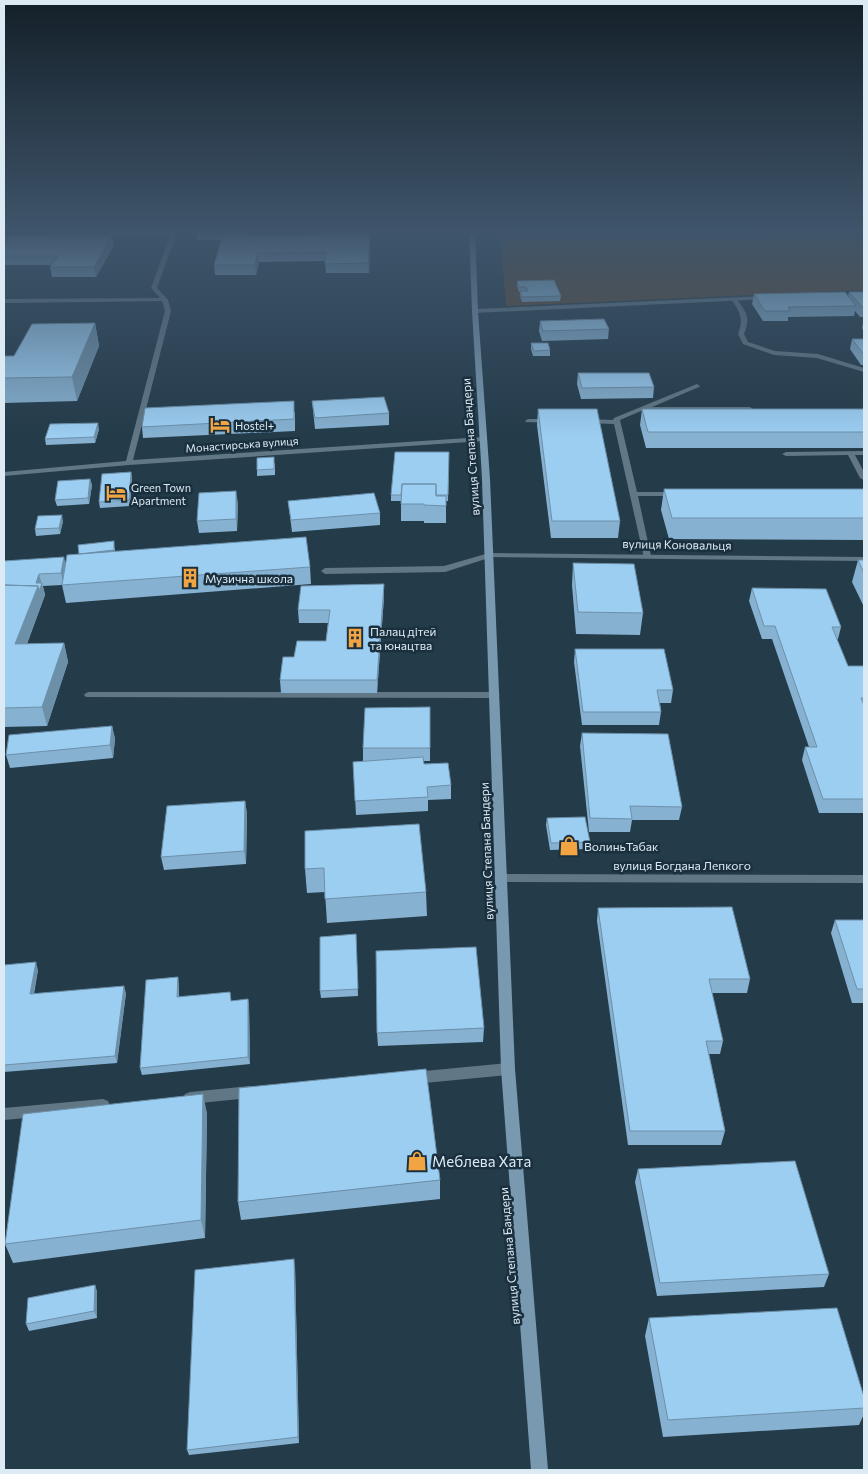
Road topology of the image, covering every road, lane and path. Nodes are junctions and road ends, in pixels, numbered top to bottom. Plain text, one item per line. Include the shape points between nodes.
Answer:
1 (475, 299) edge
2 (734, 299) junction
3 (742, 299) edge
4 (165, 300) joint
5 (4, 301) edge
6 (475, 311) junction
7 (864, 370) edge
8 (697, 386) dead end
9 (641, 409) junction
10 (757, 409) edge
11 (528, 421) dead end
12 (558, 421) edge
13 (577, 421) edge
14 (616, 422) junction
15 (483, 439) junction
16 (850, 453) junction
17 (864, 453) edge
18 (786, 454) edge
19 (129, 463) junction
20 (4, 474) edge
21 (864, 478) edge
22 (634, 494) junction
23 (682, 494) edge
24 (489, 555) junction
25 (647, 556) junction
26 (864, 559) edge
27 (325, 572) dead end
28 (89, 695) dead end
29 (494, 695) junction
30 (501, 878) junction
31 (864, 879) edge
32 (508, 1069) junction
33 (399, 1079) edge
34 (261, 1091) edge
35 (172, 1099) edge
36 (112, 1104) edge
37 (4, 1114) edge
38 (540, 1470) edge

1 - 6 street, вулиця Степана Бандери
2 - 3 street
2 - 6 street
2 - 7 street via 745,316 741,334 745,343 774,354 818,356
4 - 5 street
4 - 19 street via 168,311
6 - 15 street, вулиця Степана Бандери
8 - 9 street
9 - 10 street
9 - 14 street via 616,419
11 - 12 street
13 - 14 street
14 - 22 street
15 - 19 street, Монастирська вулиця
15 - 24 street, вулиця Степана Бандери
16 - 17 street
16 - 18 street
16 - 21 street
19 - 20 street, Монастирська вулиця
22 - 23 street
22 - 25 street
24 - 25 street, вулиця Коновальця
24 - 27 street, вулиця Коновальця via 446,569
24 - 29 street, вулиця Степана Бандери
25 - 26 street, вулиця Коновальця
28 - 29 street
29 - 30 street, вулиця Степана Бандери
30 - 31 street, вулиця Богдана Лепкого
30 - 32 street, вулиця Степана Бандери
32 - 33 street
32 - 38 street, вулиця Степана Бандери
34 - 35 street
36 - 37 street

